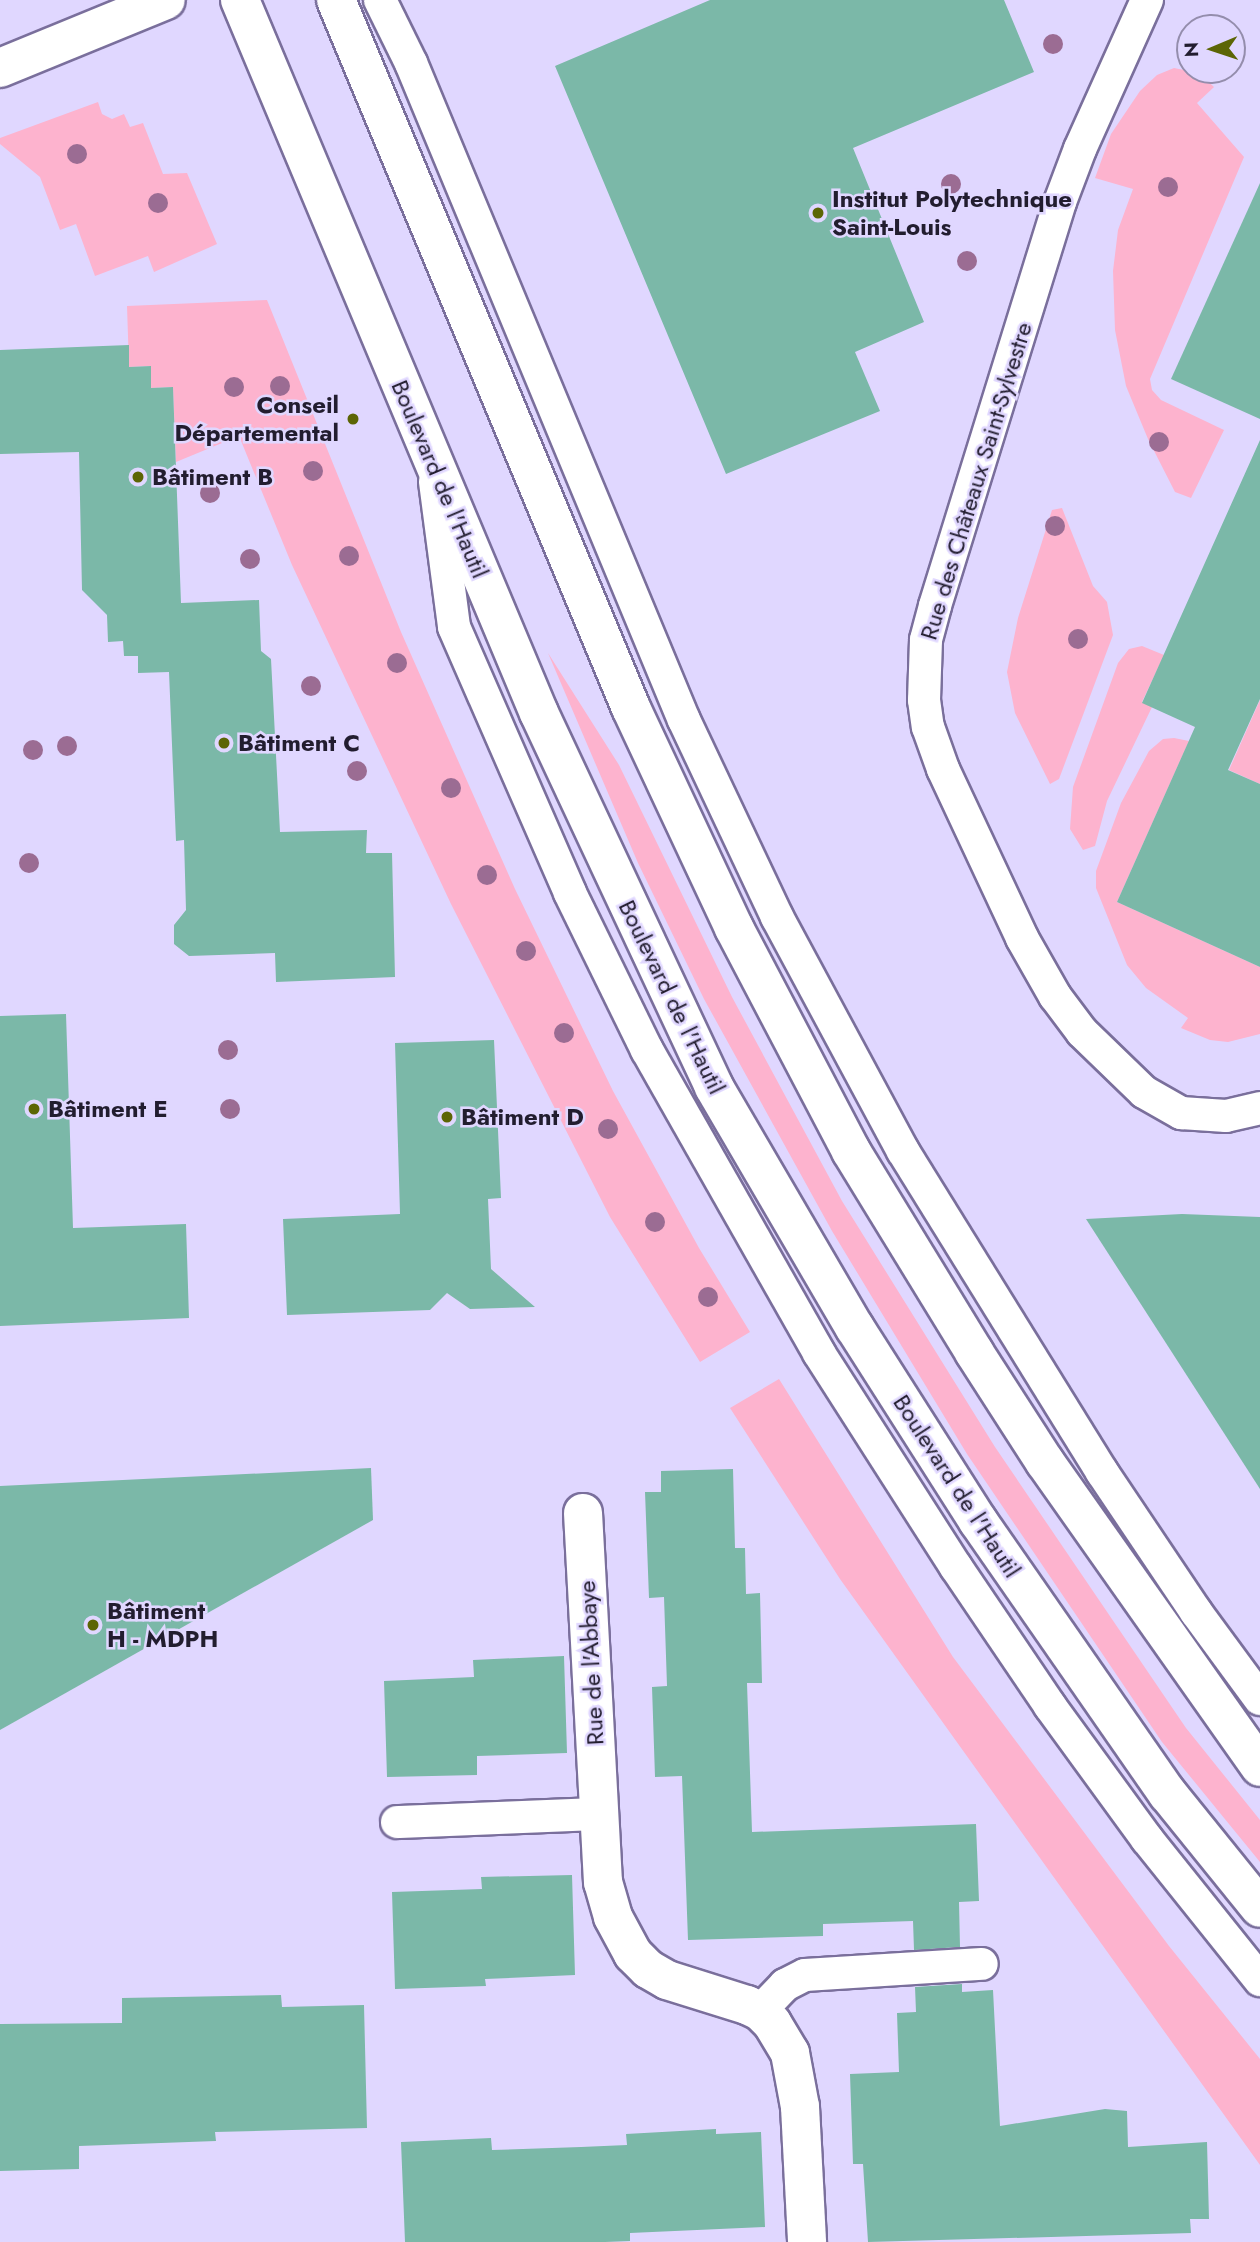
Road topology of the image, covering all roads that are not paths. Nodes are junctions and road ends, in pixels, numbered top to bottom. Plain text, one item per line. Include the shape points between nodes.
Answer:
1 (166, 0) edge
2 (240, 0) edge
3 (336, 0) edge
4 (380, 0) edge
5 (1147, 0) edge
6 (0, 68) edge
7 (432, 460) junction
8 (1260, 1108) edge
9 (583, 1513) dead end
10 (1260, 1699) edge
11 (1260, 1767) edge
12 (599, 1814) junction
13 (397, 1822) dead end
14 (1260, 1908) edge
15 (982, 1964) dead end
16 (1260, 1980) edge
17 (760, 2011) junction
18 (807, 2242) edge

1 - 6 main road
2 - 7 main road, Boulevard de l'Hautil
3 - 11 main road via 615,671 740,939 851,1151 974,1352 1053,1473
4 - 10 lane via 411,63 679,708 777,918 902,1151 1102,1472
5 - 8 lane, Rue des Châteaux Saint-Sylvestre via 1060,202 935,607 926,640 924,700 943,769 1016,926 1055,996 1082,1032 1144,1091 1181,1112 1226,1116
7 - 14 main road, Boulevard de l'Hautil via 539,713 720,1098 855,1328 978,1521 1168,1794
7 - 16 lane via 454,627 570,893 647,1050 819,1353 956,1567 1147,1839
9 - 12 main road, Rue de l'Abbaye
12 - 13 lane
12 - 17 main road, Rue de l'Abbaye via 603,1882 613,1917 633,1954 667,1980
15 - 17 lane via 805,1975 785,1985
17 - 18 main road via 778,2033 792,2066 800,2107

